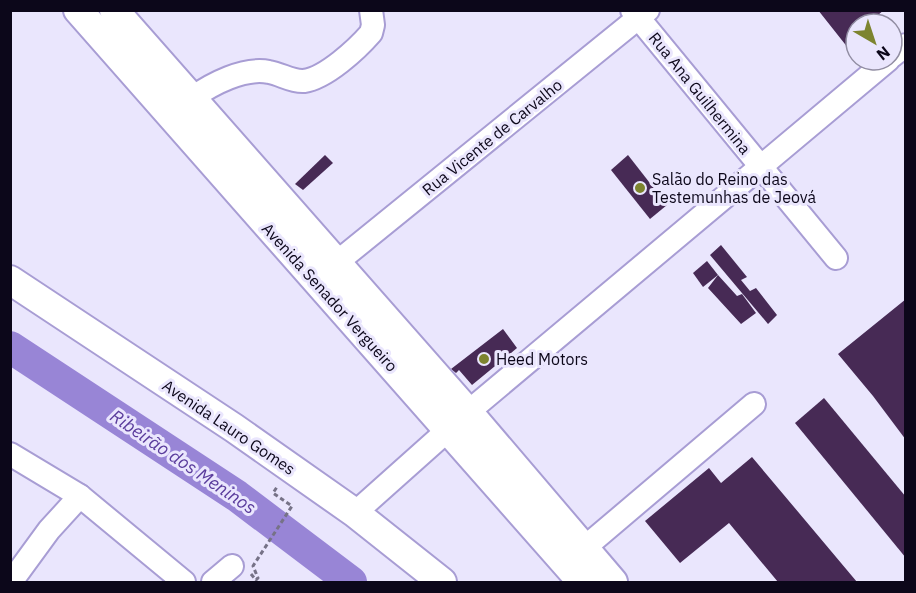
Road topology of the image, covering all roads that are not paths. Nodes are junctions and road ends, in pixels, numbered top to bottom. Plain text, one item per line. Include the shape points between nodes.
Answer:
1 (78, 10) edge
2 (114, 10) edge
3 (371, 10) edge
4 (640, 13) edge
5 (874, 72) edge
6 (192, 98) junction
7 (760, 166) junction
8 (836, 258) dead end
9 (336, 263) junction
10 (10, 280) edge
11 (754, 404) dead end
12 (458, 421) junction
13 (10, 454) edge
14 (80, 496) junction
15 (355, 513) junction
16 (583, 549) junction
17 (232, 566) dead end
18 (10, 582) edge
19 (184, 582) edge
20 (213, 582) edge
21 (442, 582) edge
22 (582, 582) edge
23 (613, 582) edge

1 - 12 main road, Avenida Senador Vergueiro
2 - 6 main road, Avenida Senador Vergueiro
3 - 6 street via 371,33 317,78 302,81 268,72 247,72
4 - 7 street, Rua Ana Guilhermina
4 - 9 street, Rua Vicente de Carvalho
5 - 7 street
6 - 9 main road, Avenida Senador Vergueiro
7 - 8 street, Rua Ana Guilhermina
7 - 12 street
9 - 12 main road, Avenida Senador Vergueiro
10 - 15 main road, Avenida Lauro Gomes
11 - 16 street
12 - 15 street
12 - 16 main road, Avenida Senador Vergueiro
12 - 22 main road, Avenida Senador Vergueiro
13 - 14 street
14 - 18 street
14 - 19 street
15 - 21 main road, Avenida Lauro Gomes
16 - 23 main road, Avenida Senador Vergueiro
17 - 20 street

